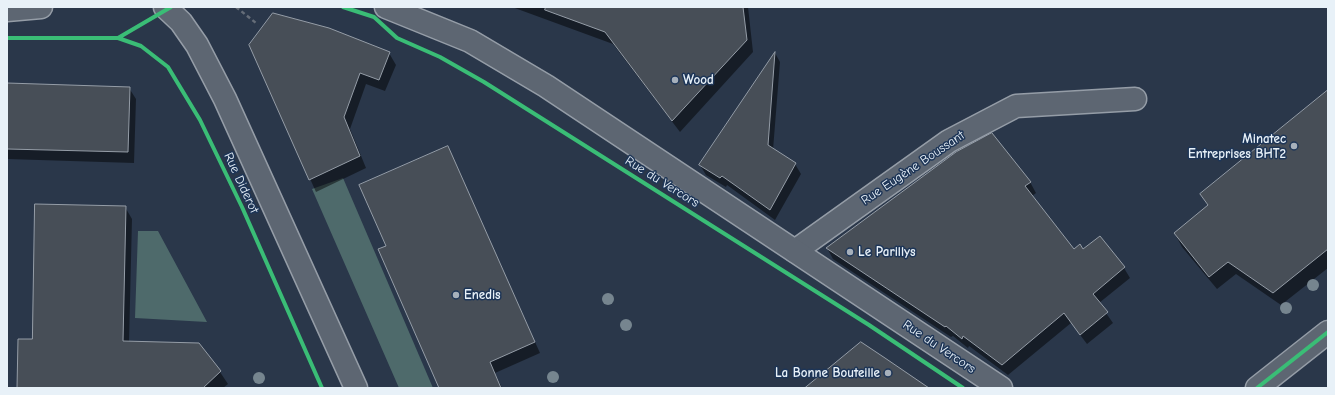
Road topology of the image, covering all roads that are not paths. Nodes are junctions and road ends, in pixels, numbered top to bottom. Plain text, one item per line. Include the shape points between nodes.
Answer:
1 (41, 7) edge
2 (386, 7) edge
3 (7, 10) edge
4 (166, 11) edge
5 (1135, 100) dead end
6 (795, 251) junction
7 (1328, 332) edge
8 (356, 388) edge
9 (1001, 388) edge
10 (1257, 388) edge

1 - 3 street
2 - 6 street, Rue du Vercors via 470,41 546,86
4 - 8 street via 197,45 225,100
5 - 6 street, Rue Eugène Boussant via 1016,106 949,141
6 - 9 street, Rue du Vercors
7 - 10 street

